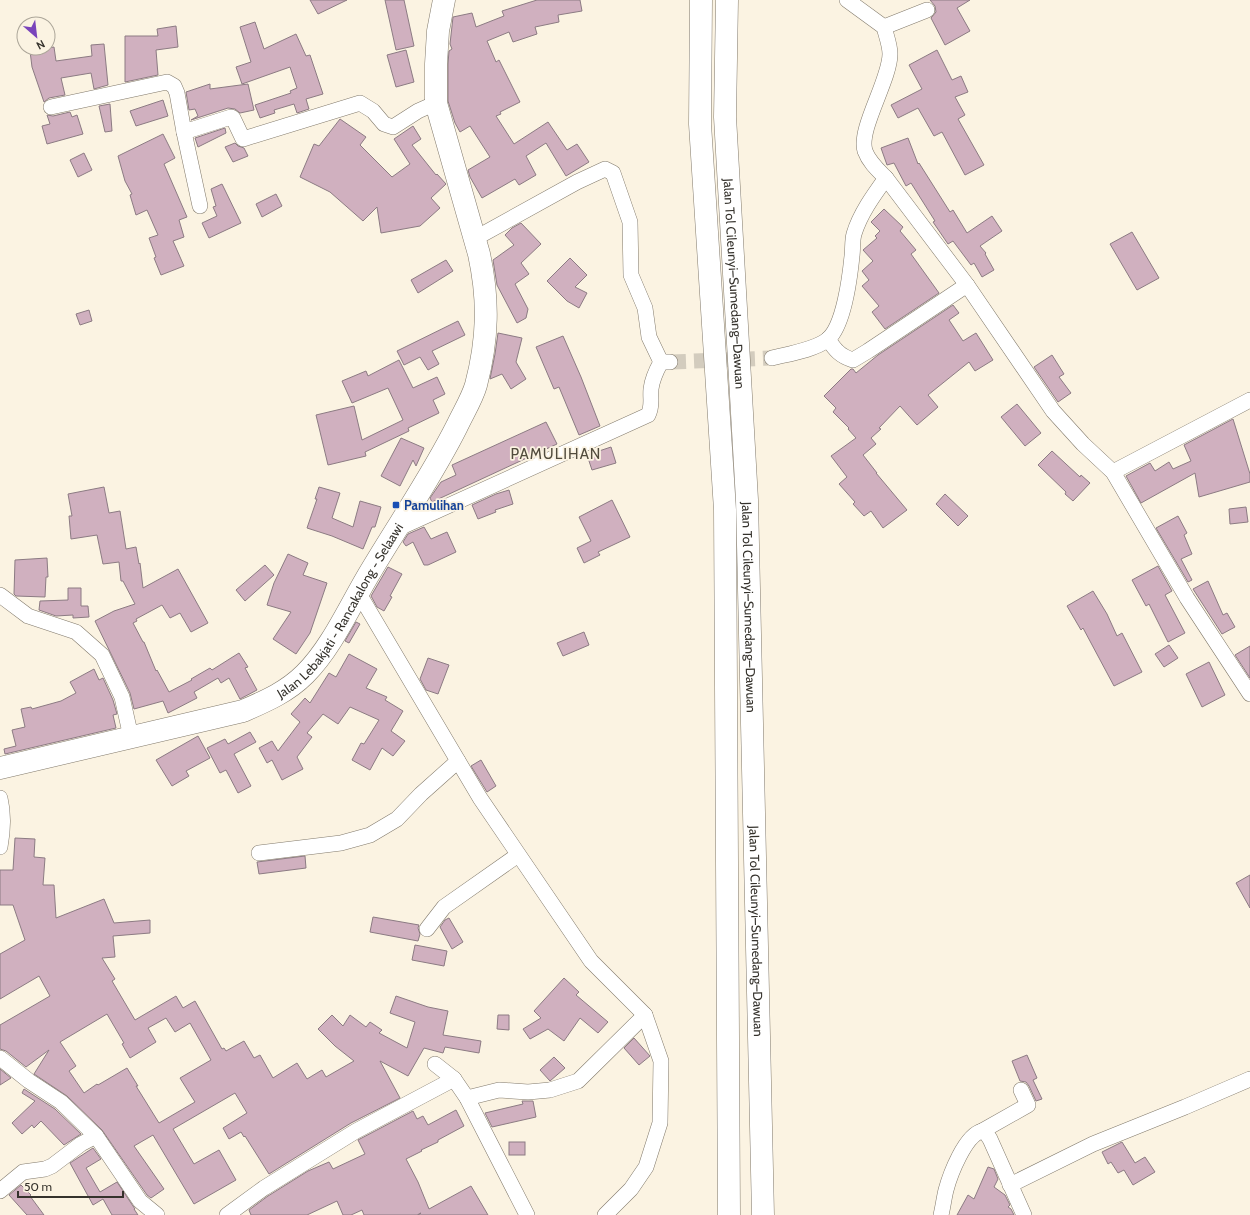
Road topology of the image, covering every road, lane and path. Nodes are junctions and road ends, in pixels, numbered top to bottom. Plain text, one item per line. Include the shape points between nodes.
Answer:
1 (444, 0) edge
2 (701, 0) edge
3 (727, 0) edge
4 (847, 0) edge
5 (927, 10) dead end
6 (884, 27) junction
7 (436, 102) junction
8 (52, 107) dead end
9 (184, 132) junction
10 (886, 178) junction
11 (200, 206) dead end
12 (474, 238) junction
13 (967, 285) junction
14 (828, 339) junction
15 (772, 358) tunnel mouth
16 (1250, 400) edge
17 (1113, 472) junction
18 (397, 529) junction
19 (358, 592) junction
20 (0, 595) edge
21 (1250, 694) edge
22 (131, 737) junction
23 (458, 761) junction
24 (0, 768) edge
25 (0, 798) edge
26 (0, 848) edge
27 (260, 853) dead end
28 (518, 855) junction
29 (427, 929) dead end
30 (645, 1015) junction
31 (0, 1058) edge
32 (435, 1064) dead end
33 (1250, 1078) edge
34 (454, 1079) junction
35 (1021, 1090) dead end
36 (467, 1098) junction
37 (982, 1131) junction
38 (96, 1136) junction
39 (1010, 1185) junction
40 (0, 1191) edge
41 (234, 1213) edge
42 (157, 1215) edge
43 (527, 1215) edge
44 (605, 1215) edge
45 (730, 1215) edge
46 (763, 1215) edge
47 (941, 1215) edge
48 (1024, 1215) edge

1 - 7 main road, Jalan Lebakjati - Rancakalong - Selaawi via 438,32
2 - 45 main road, Jalan Tol Cileunyi–Sumedang–Dawuan via 700,124 725,510
3 - 46 main road, Jalan Tol Cileunyi–Sumedang–Dawuan via 725,117 747,500
4 - 6 street
5 - 6 street
6 - 10 street via 890,54 864,137 865,151
7 - 9 street via 393,127 384,124 373,111 360,103 244,139 231,117
7 - 12 main road, Jalan Lebakjati - Rancakalong - Selaawi
8 - 9 street via 167,82 174,86 177,93
9 - 11 street
10 - 13 street
10 - 14 street via 860,218 854,236 847,294 835,330
12 - 18 main road, Jalan Lebakjati - Rancakalong - Selaawi via 482,271 486,313 484,344 475,387 440,460
12 - 18 street via 577,182 606,169 613,173 630,222 631,275 645,308 649,337 666,362 655,373 651,389 652,408 648,415
13 - 14 street via 852,360 834,350
13 - 17 street via 1053,411
14 - 15 street
16 - 17 street
17 - 21 street via 1187,598
18 - 19 main road, Jalan Lebakjati - Rancakalong - Selaawi
19 - 22 main road, Jalan Lebakjati - Rancakalong - Selaawi via 317,661 304,675 278,695 243,711
19 - 23 street
20 - 22 street via 28,616 76,632 102,656 122,697
22 - 24 main road, Jalan Lebakjati - Rancakalong - Selaawi
23 - 27 street via 397,819 370,835 341,843
23 - 28 street
25 - 26 street via 3,831
28 - 29 street via 444,907
28 - 30 street via 591,961
30 - 36 street via 578,1081 550,1090 499,1090
30 - 44 street via 661,1061 660,1123 646,1167 631,1189
31 - 38 street via 61,1102
32 - 34 street
33 - 39 street via 1093,1144
34 - 36 street
34 - 41 street via 356,1131 264,1188
35 - 37 street via 1028,1105
36 - 43 street
37 - 39 street via 990,1139
37 - 47 street via 971,1138 964,1147 953,1169
38 - 40 street via 52,1166 23,1172
38 - 42 street via 140,1201
39 - 48 street

